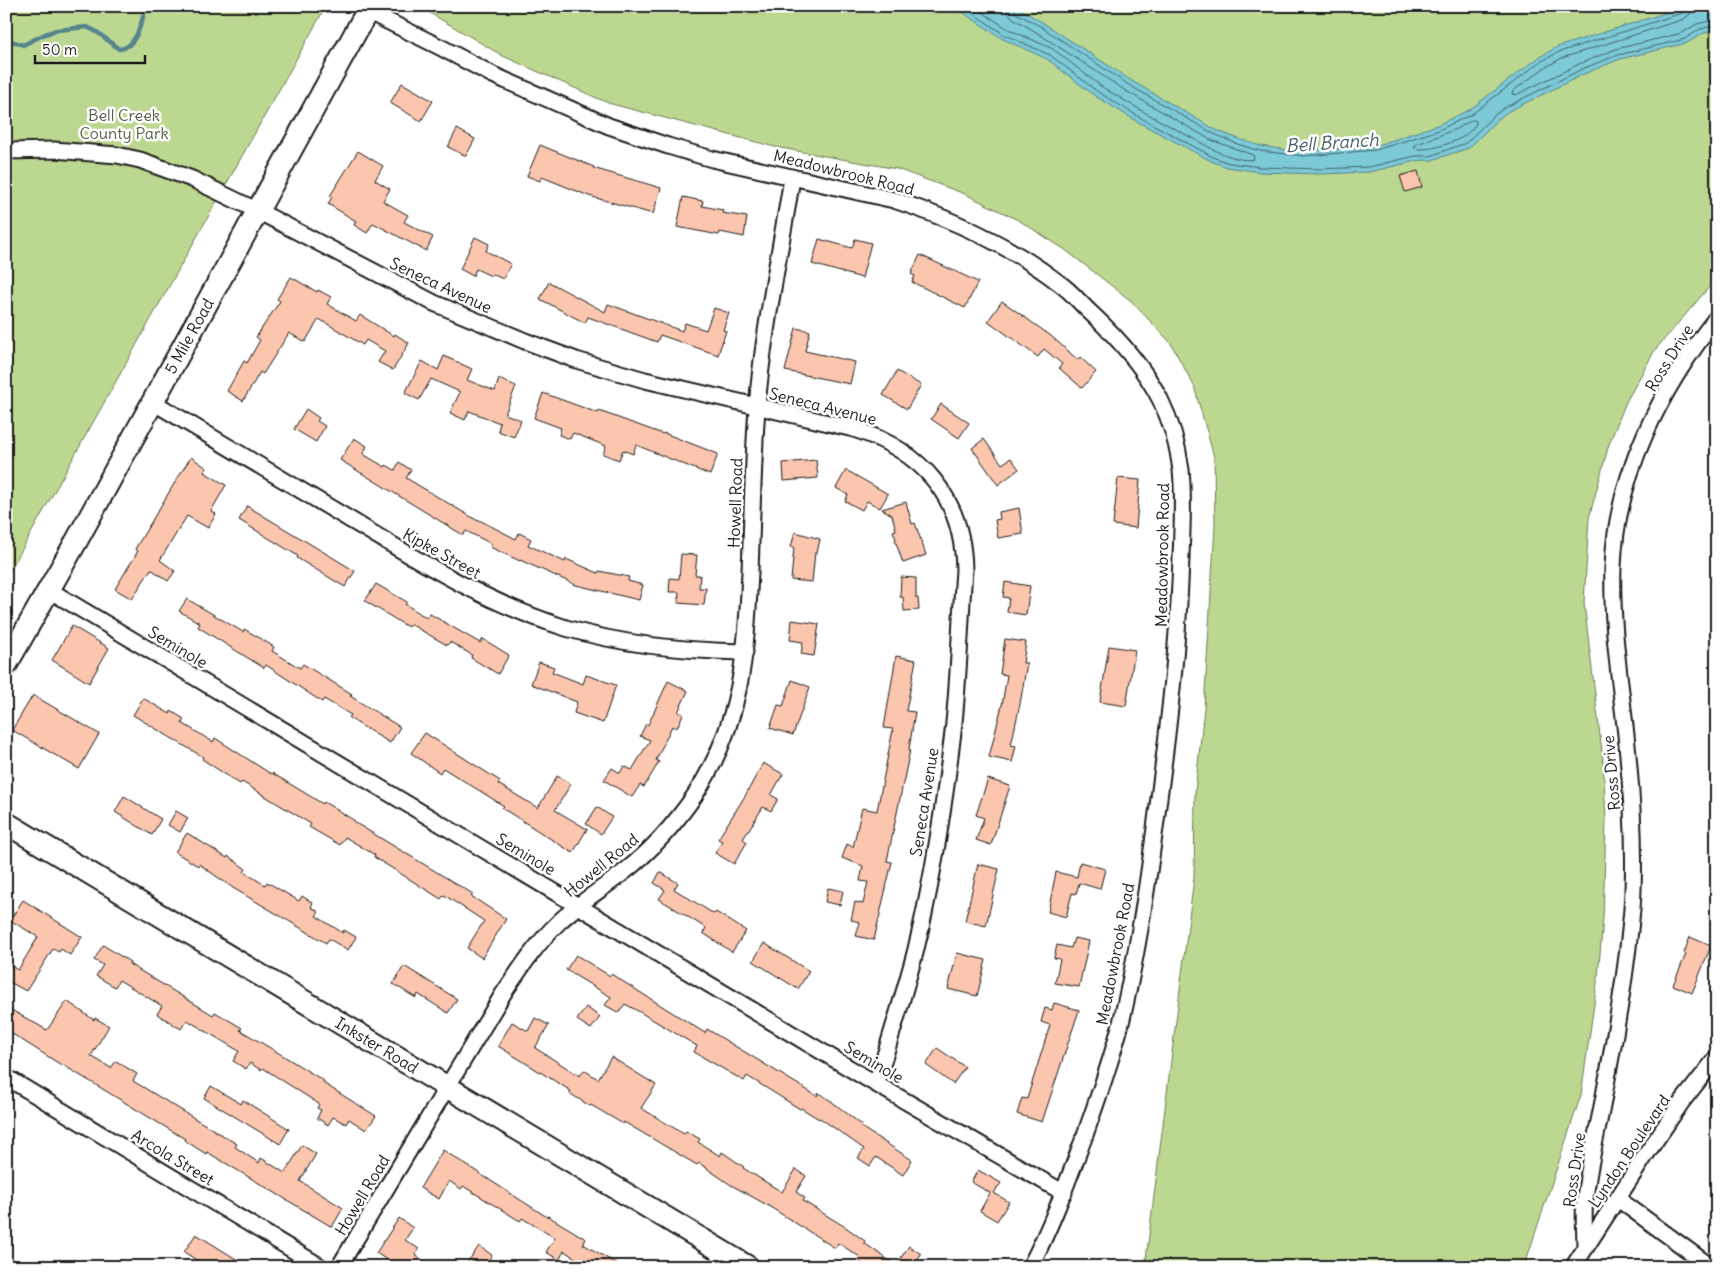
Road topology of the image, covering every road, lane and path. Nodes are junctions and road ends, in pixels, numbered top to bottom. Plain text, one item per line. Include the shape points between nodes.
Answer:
1 (369, 9) edge
2 (6, 151) edge
3 (792, 178) junction
4 (258, 210) junction
5 (1717, 317) edge
6 (153, 402) junction
7 (757, 407) junction
8 (49, 590) junction
9 (745, 652) junction
10 (6, 665) edge
11 (6, 823) edge
12 (578, 905) junction
13 (1717, 1057) edge
14 (6, 1077) edge
15 (876, 1084) junction
16 (448, 1087) junction
17 (1064, 1193) junction
18 (1618, 1199) junction
19 (1585, 1247) junction
20 (321, 1267) edge
21 (338, 1267) edge
22 (748, 1267) edge
23 (1030, 1267) edge
24 (1573, 1267) edge
25 (1711, 1267) edge

1 - 3 street, Meadowbrook Road via 492,76 610,126 668,146
1 - 4 main road, 5 Mile Road
2 - 4 street, Seneca Avenue via 54,150 118,155 177,172
3 - 7 street, Howell Road via 770,305
3 - 17 street, Meadowbrook Road via 921,209 986,238 1037,267 1062,285 1127,350 1160,400 1176,442 1183,495 1179,609 1170,716 1154,832 1120,1025 1106,1076
4 - 6 main road, 5 Mile Road
4 - 7 street, Seneca Avenue via 434,304 525,341 645,380
5 - 19 street, Ross Drive via 1683,364 1646,432 1627,482 1617,528 1613,611 1631,796 1634,887 1615,1034 1584,1201
6 - 8 main road, 5 Mile Road
6 - 9 street, Kipke Street via 431,568 510,607 566,628 625,642 684,650
7 - 9 street, Howell Road
7 - 15 street, Seneca Avenue via 854,429 898,448 923,467 941,488 953,510 962,538 964,570 953,730 944,798 915,952
8 - 10 main road, 5 Mile Road
8 - 12 street, Seminole
9 - 12 street, Howell Road via 741,683 729,727 695,794 673,825 647,852
11 - 16 main road, Inkster Road
12 - 15 street, Seminole
12 - 16 street, Howell Road via 556,924 523,965
13 - 18 street, Lyndon Boulevard via 1681,1103
14 - 20 street, Arcola Street
15 - 17 street, Seminole
16 - 21 street, Howell Road
16 - 22 main road, Inkster Road
17 - 23 street, Meadowbrook Road
18 - 19 street, Lyndon Boulevard
18 - 25 street
19 - 24 street, Lyndon Boulevard

